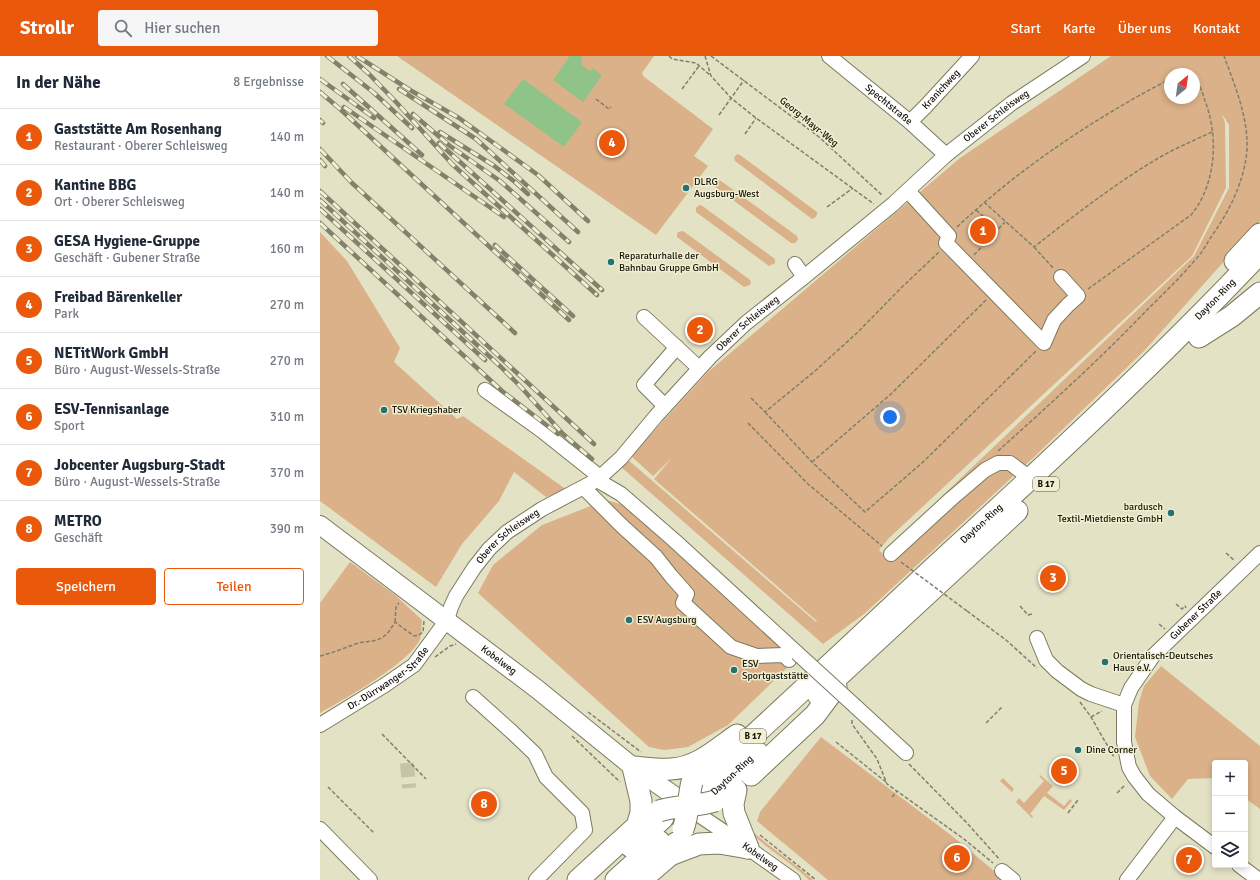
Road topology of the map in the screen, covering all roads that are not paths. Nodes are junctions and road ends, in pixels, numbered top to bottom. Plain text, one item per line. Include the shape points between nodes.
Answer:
1 (829, 56) edge
2 (972, 56) edge
3 (1083, 56) edge
4 (910, 122) junction
5 (946, 155) junction
6 (908, 191) junction
7 (1260, 234) edge
8 (1260, 253) edge
9 (795, 264) dead end
10 (1260, 274) edge
11 (804, 277) junction
12 (1061, 277) road end
13 (1260, 293) edge
14 (644, 317) dead end
15 (1054, 320) junction
16 (1031, 331) junction
17 (1191, 334) junction
18 (677, 347) junction
19 (700, 368) junction
20 (485, 390) dead end
21 (664, 406) junction
22 (598, 479) junction
23 (1031, 479) junction
24 (584, 488) junction
25 (320, 525) edge
26 (1260, 553) edge
27 (896, 558) road end
28 (447, 620) junction
29 (1037, 638) dead end
30 (793, 656) junction
31 (843, 662) junction
32 (473, 697) dead end
33 (1124, 705) junction
34 (320, 725) edge
35 (906, 753) road end
36 (638, 760) junction
37 (702, 760) junction
38 (736, 790) junction
39 (696, 798) junction
40 (1175, 817) junction
41 (669, 823) junction
42 (637, 826) junction
43 (320, 829) edge
44 (754, 842) junction
45 (1212, 845) edge
46 (670, 855) junction
47 (1243, 868) edge
48 (370, 880) edge
49 (536, 880) edge
50 (578, 880) edge
51 (595, 880) edge
52 (616, 880) edge
53 (641, 880) edge
54 (792, 880) edge
55 (1128, 880) edge
56 (1259, 880) edge

1 - 4 street, Spechtstraße
2 - 4 street, Kranichweg
3 - 5 street, Oberer Schleisweg via 1012,103
4 - 5 street, Spechtstraße
5 - 6 street, Oberer Schleisweg
6 - 11 street, Oberer Schleisweg
6 - 16 street via 932,211 947,239 966,264
7 - 17 highway via 1201,303
8 - 17 highway, Dayton-Ring / B 17
9 - 11 street
10 - 17 highway, Dayton-Ring / B 17
11 - 19 street, Oberer Schleisweg via 746,323
12 - 15 street via 1078,296
13 - 17 highway via 1232,316
14 - 18 street
15 - 16 street
15 - 16 street via 1044,343
17 - 23 highway, Dayton-Ring / B 17 via 1127,388
17 - 31 highway, Dayton-Ring / B 17 via 1102,431
18 - 19 street
18 - 21 street via 644,385
19 - 21 street, Oberer Schleisweg
20 - 22 street via 541,430
21 - 22 street, Oberer Schleisweg via 621,458
22 - 24 street, Oberer Schleisweg
22 - 30 street via 621,494 675,541
23 - 27 street via 1010,463 998,463 985,470 950,499
23 - 31 highway, Dayton-Ring / B 17
24 - 28 street, Oberer Schleisweg via 542,509 507,532 494,544 456,596
24 - 30 street via 656,557 687,594 683,603 731,647 757,656
25 - 28 main road, Kobelweg
26 - 33 street, Gubener Straße via 1153,656 1131,688
28 - 34 street, Dr.-Dürrwanger-Straße via 414,665
28 - 36 main road, Kobelweg via 537,689
29 - 33 street via 1046,660 1057,671 1086,691
30 - 35 street, bridge via 853,712
31 - 37 highway via 808,675 738,735
31 - 38 highway via 828,700
31 - 39 highway, Dayton-Ring / B 17
32 - 49 street via 485,712 535,754 546,777 582,813 585,830
33 - 40 street via 1124,742 1129,766 1148,794
36 - 37 highway via 670,769
36 - 39 main road, Kobelweg
36 - 42 highway via 641,813
37 - 39 highway
38 - 39 highway via 722,798
38 - 44 highway via 734,813
39 - 41 highway, bridge via 677,806
39 - 41 highway, bridge via 685,824
39 - 44 street, Kobelweg
40 - 45 street
40 - 55 street
41 - 42 highway via 650,816
41 - 46 highway via 679,838
41 - 51 highway
41 - 52 highway
42 - 50 highway
43 - 48 street
44 - 46 highway via 699,844
44 - 54 street, Kobelweg
46 - 53 highway
47 - 56 street

